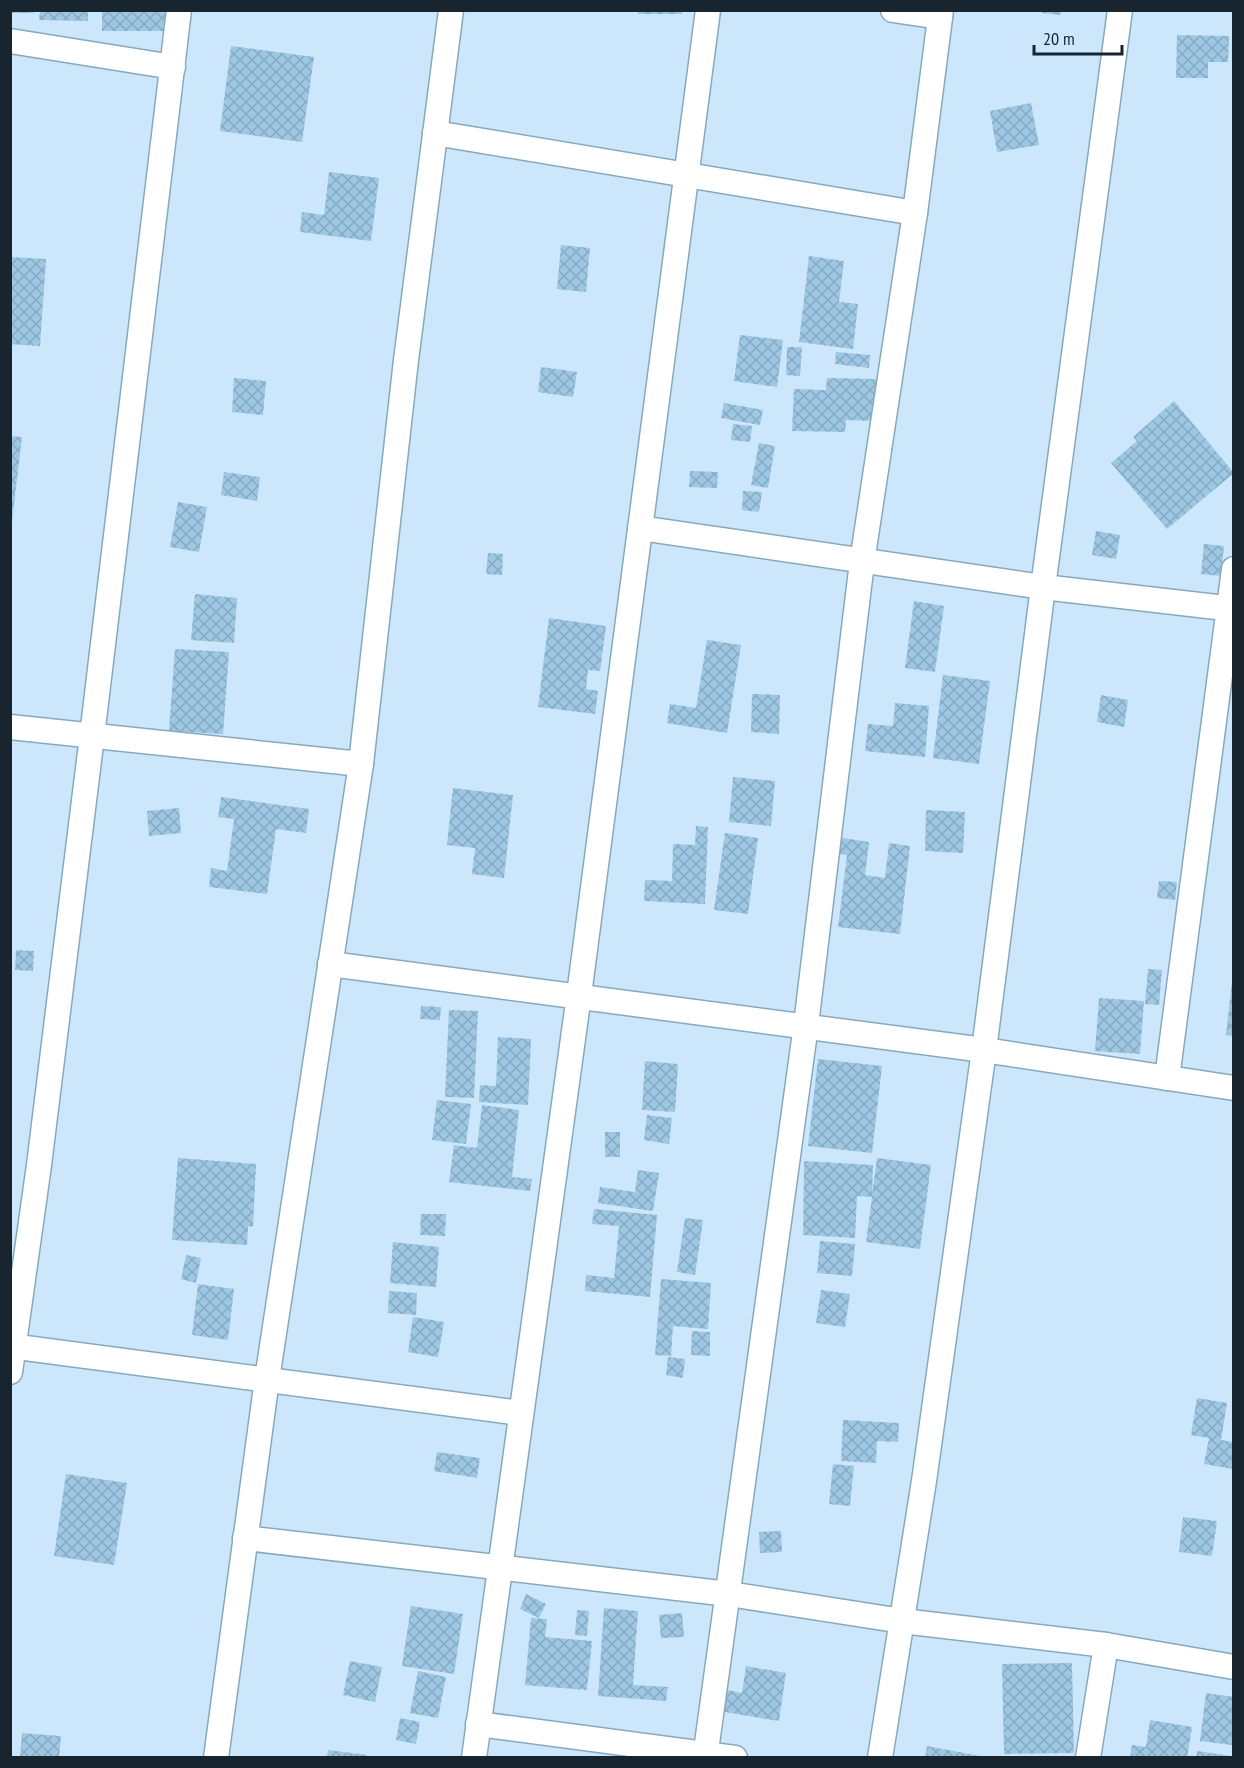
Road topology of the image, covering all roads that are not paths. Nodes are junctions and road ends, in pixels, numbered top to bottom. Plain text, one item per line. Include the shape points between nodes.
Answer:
1 (178, 10) edge
2 (451, 10) edge
3 (708, 10) edge
4 (893, 10) edge
5 (1120, 10) edge
6 (941, 14) edge
7 (10, 41) edge
8 (173, 67) junction
9 (435, 133) junction
10 (686, 175) junction
11 (915, 213) junction
12 (640, 528) junction
13 (862, 562) junction
14 (1233, 569) edge
15 (1043, 588) junction
16 (1231, 609) edge
17 (10, 727) edge
18 (92, 736) junction
19 (362, 764) junction
20 (330, 964) junction
21 (579, 995) junction
22 (806, 1025) junction
23 (984, 1050) junction
24 (1167, 1078) junction
25 (1233, 1088) edge
26 (12, 1346) edge
27 (10, 1372) edge
28 (267, 1379) junction
29 (520, 1413) junction
30 (245, 1538) junction
31 (498, 1567) junction
32 (729, 1594) junction
33 (902, 1621) junction
34 (1106, 1645) junction
35 (1233, 1666) edge
36 (478, 1724) junction
37 (705, 1755) edge
38 (216, 1758) edge
39 (474, 1758) edge
40 (735, 1758) edge
41 (880, 1758) edge
42 (1088, 1758) edge

1 - 8 street
2 - 9 street
3 - 10 street
4 - 6 street
5 - 15 street
6 - 11 street
7 - 8 street
8 - 18 street
9 - 10 street
9 - 19 street
10 - 11 street
10 - 12 street
11 - 13 street
12 - 13 street
12 - 21 street
13 - 15 street
13 - 22 street
14 - 16 street
15 - 16 street
15 - 23 street
16 - 24 street
17 - 18 street
18 - 19 street
18 - 26 street via 39,1165
19 - 20 street
20 - 21 street
20 - 28 street
21 - 22 street
21 - 29 street
22 - 23 street
22 - 32 street
23 - 24 street
23 - 33 street
24 - 25 street
26 - 27 street
26 - 28 street
28 - 29 street
28 - 30 street
29 - 31 street
30 - 31 street
30 - 38 street
31 - 32 street
31 - 36 street
32 - 33 street
32 - 37 street
33 - 34 street
33 - 41 street
34 - 35 street
34 - 42 street
36 - 37 street
36 - 39 street
37 - 40 street

